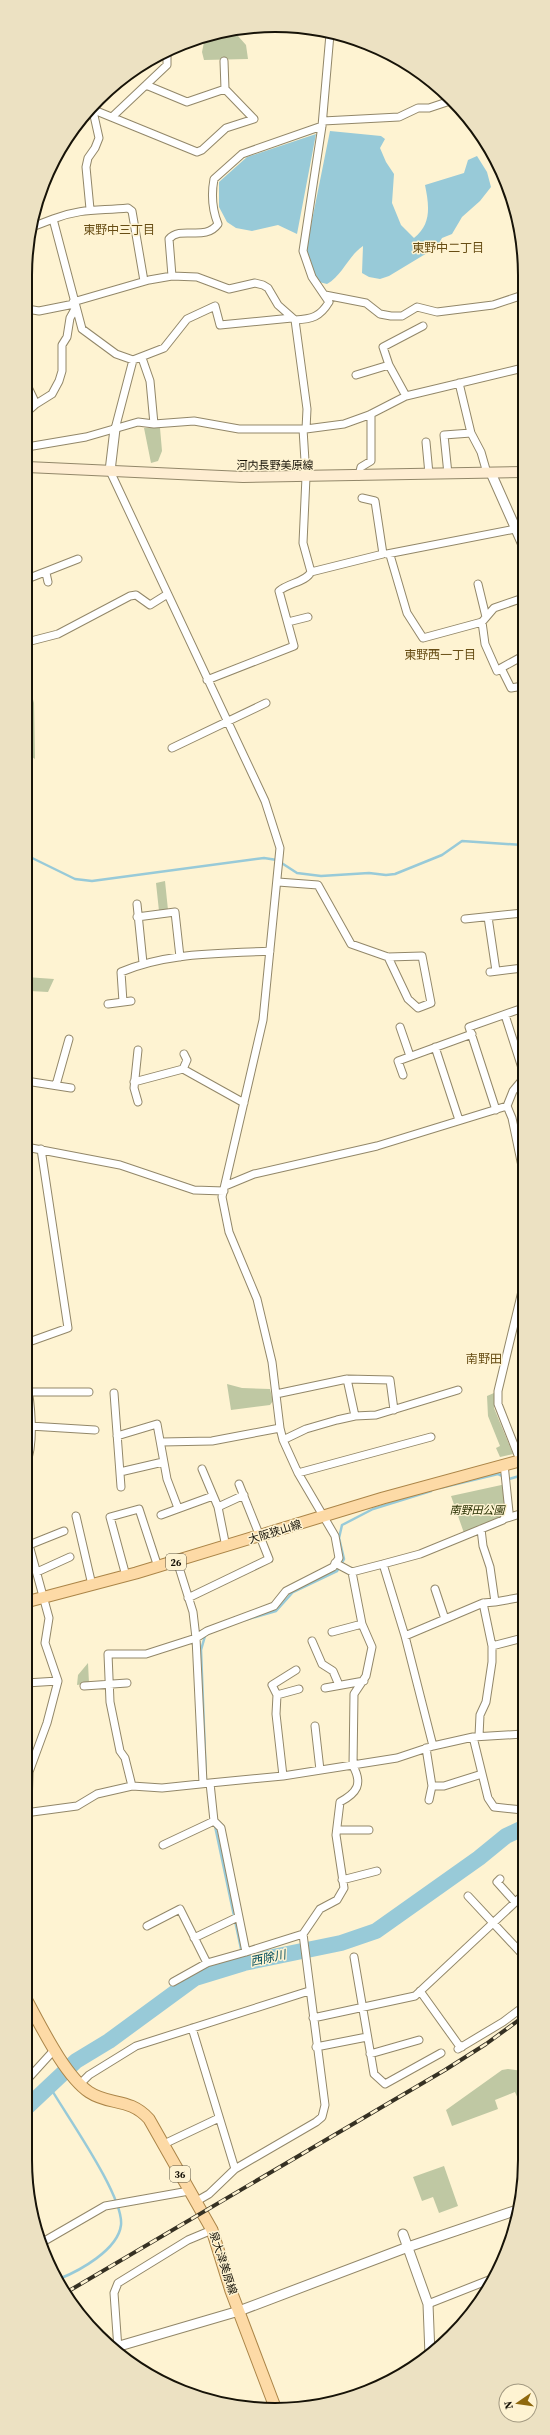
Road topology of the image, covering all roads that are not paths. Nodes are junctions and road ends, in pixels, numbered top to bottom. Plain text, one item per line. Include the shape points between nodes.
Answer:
1 (330, 38) edge
2 (167, 58) edge
3 (224, 61) dead end
4 (146, 85) junction
5 (225, 89) junction
6 (446, 102) edge
7 (96, 111) edge
8 (94, 113) edge
9 (112, 117) junction
10 (323, 123) junction
11 (90, 209) junction
12 (52, 220) junction
13 (38, 225) edge
14 (172, 276) junction
15 (144, 281) junction
16 (324, 295) junction
17 (518, 297) edge
18 (74, 305) junction
19 (32, 310) edge
20 (294, 319) junction
21 (423, 326) dead end
22 (142, 358) junction
23 (133, 360) junction
24 (389, 365) junction
25 (518, 369) edge
26 (356, 374) dead end
27 (459, 383) junction
28 (32, 396) edge
29 (406, 396) junction
30 (36, 404) junction
31 (32, 408) edge
32 (371, 414) junction
33 (154, 424) junction
34 (115, 429) junction
35 (304, 429) junction
36 (471, 433) junction
37 (426, 442) dead end
38 (32, 447) edge
39 (32, 467) edge
40 (110, 471) junction
41 (518, 472) edge
42 (489, 473) junction
43 (429, 474) junction
44 (448, 474) junction
45 (306, 476) junction
46 (359, 476) junction
47 (362, 498) dead end
48 (518, 531) edge
49 (386, 554) junction
50 (78, 559) dead end
51 (311, 572) junction
52 (46, 573) junction
53 (32, 578) edge
54 (48, 582) dead end
55 (478, 584) dead end
56 (166, 595) junction
57 (518, 600) edge
58 (308, 617) dead end
59 (484, 619) junction
60 (288, 622) junction
61 (32, 641) edge
62 (518, 659) edge
63 (497, 671) dead end
64 (207, 680) junction
65 (518, 687) edge
66 (266, 704) dead end
67 (227, 722) junction
68 (172, 748) dead end
69 (278, 882) junction
70 (137, 904) dead end
71 (518, 914) edge
72 (137, 917) junction
73 (488, 917) junction
74 (464, 919) dead end
75 (270, 951) junction
76 (180, 957) junction
77 (388, 957) junction
78 (143, 963) junction
79 (518, 969) edge
80 (131, 1001) dead end
81 (123, 1002) junction
82 (108, 1004) dead end
83 (518, 1010) edge
84 (504, 1015) junction
85 (400, 1027) dead end
86 (472, 1034) junction
87 (69, 1039) dead end
88 (434, 1047) junction
89 (138, 1050) dead end
90 (184, 1054) dead end
91 (410, 1056) junction
92 (518, 1056) edge
93 (183, 1069) junction
94 (403, 1075) dead end
95 (32, 1082) edge
96 (134, 1082) junction
97 (56, 1085) junction
98 (518, 1085) edge
99 (71, 1088) dead end
100 (138, 1102) dead end
101 (244, 1104) junction
102 (507, 1106) junction
103 (496, 1110) junction
104 (459, 1120) junction
105 (518, 1147) edge
106 (32, 1148) edge
107 (41, 1149) junction
108 (225, 1188) junction
109 (518, 1308) edge
110 (32, 1341) edge
111 (347, 1379) junction
112 (458, 1390) dead end
113 (32, 1392) edge
114 (89, 1392) dead end
115 (114, 1393) dead end
116 (276, 1394) junction
117 (394, 1410) junction
118 (355, 1416) junction
119 (32, 1426) edge
120 (280, 1428) junction
121 (95, 1430) dead end
122 (117, 1436) junction
123 (431, 1437) dead end
124 (284, 1440) junction
125 (162, 1442) junction
126 (518, 1453) edge
127 (518, 1461) edge
128 (163, 1462) junction
129 (504, 1464) junction
130 (202, 1469) dead end
131 (120, 1472) junction
132 (298, 1473) junction
133 (240, 1484) dead end
134 (121, 1487) dead end
135 (244, 1495) junction
136 (213, 1496) junction
137 (218, 1507) junction
138 (178, 1508) junction
139 (161, 1515) dead end
140 (518, 1515) edge
141 (76, 1516) dead end
142 (326, 1517) junction
143 (503, 1520) junction
144 (481, 1529) junction
145 (64, 1531) dead end
146 (261, 1537) junction
147 (32, 1544) edge
148 (226, 1547) junction
149 (32, 1555) edge
150 (70, 1557) dead end
151 (177, 1561) junction
152 (335, 1563) junction
153 (383, 1564) junction
154 (158, 1567) junction
155 (37, 1572) junction
156 (352, 1572) junction
157 (126, 1576) junction
158 (92, 1585) junction
159 (435, 1589) dead end
160 (44, 1598) junction
161 (188, 1598) junction
162 (518, 1598) edge
163 (32, 1601) edge
164 (495, 1602) junction
165 (483, 1604) junction
166 (445, 1619) junction
167 (362, 1624) junction
168 (332, 1632) dead end
169 (405, 1636) junction
170 (196, 1638) junction
171 (518, 1639) edge
172 (312, 1641) dead end
173 (492, 1646) junction
174 (296, 1670) dead end
175 (364, 1680) junction
176 (58, 1681) junction
177 (32, 1683) edge
178 (127, 1683) dead end
179 (109, 1684) junction
180 (340, 1685) junction
181 (84, 1686) dead end
182 (325, 1688) dead end
183 (299, 1689) dead end
184 (277, 1695) junction
185 (315, 1726) dead end
186 (518, 1734) edge
187 (476, 1737) junction
188 (430, 1747) junction
189 (32, 1764) edge
190 (354, 1766) junction
191 (320, 1770) junction
192 (482, 1774) junction
193 (283, 1776) junction
194 (206, 1783) junction
195 (132, 1786) junction
196 (432, 1786) junction
197 (429, 1800) dead end
198 (518, 1809) edge
199 (32, 1812) edge
200 (214, 1821) junction
201 (337, 1830) junction
202 (369, 1830) dead end
203 (163, 1845) dead end
204 (377, 1871) dead end
205 (500, 1879) dead end
206 (342, 1880) junction
207 (468, 1896) dead end
208 (518, 1899) edge
209 (515, 1902) junction
210 (238, 1917) junction
211 (493, 1923) junction
212 (147, 1926) dead end
213 (303, 1936) junction
214 (194, 1938) junction
215 (518, 1950) edge
216 (246, 1952) junction
217 (354, 1957) dead end
218 (207, 1963) junction
219 (173, 1982) dead end
220 (309, 1991) junction
221 (420, 1991) junction
222 (363, 2008) junction
223 (32, 2009) edge
224 (518, 2009) edge
225 (313, 2018) junction
226 (192, 2028) junction
227 (367, 2037) junction
228 (419, 2040) dead end
229 (316, 2047) junction
230 (56, 2051) junction
231 (370, 2054) junction
232 (441, 2054) dead end
233 (32, 2075) edge
234 (78, 2081) junction
235 (219, 2118) junction
236 (164, 2144) junction
237 (235, 2169) junction
238 (189, 2191) junction
239 (195, 2202) junction
240 (512, 2212) edge
241 (212, 2230) junction
242 (403, 2234) dead end
243 (46, 2240) edge
244 (408, 2248) junction
245 (485, 2281) edge
246 (428, 2304) junction
247 (239, 2311) junction
248 (117, 2345) edge
249 (120, 2347) edge
250 (430, 2347) edge
251 (273, 2403) edge

1 - 10 street
2 - 4 street via 167,65
3 - 5 street
4 - 5 street via 187,102
4 - 9 street
5 - 9 street via 254,119 226,128 197,152
6 - 10 street via 429,108 418,108 399,117
7 - 9 street
8 - 11 street via 99,138 86,167
10 - 14 street via 242,154 214,179 214,212 218,224 216,228 199,234 172,235 169,239
10 - 16 street via 302,251 312,277
11 - 12 street
11 - 15 street via 128,208 132,211
12 - 13 street
12 - 18 street
14 - 15 street
14 - 20 street via 197,277 229,289 255,283 263,285 268,288 278,305
15 - 18 street
16 - 17 street via 366,303 380,314 392,316 402,316 417,307 437,312 493,305
16 - 20 street via 329,302 322,313 312,319
18 - 19 street via 40,311
18 - 23 street via 82,329 116,354
18 - 30 street via 67,337 62,345 62,371 59,381 52,394
20 - 22 street via 220,325 215,306 187,319 164,348
20 - 35 street via 307,409
21 - 24 street via 382,347
22 - 23 street
22 - 33 street via 150,381
23 - 34 street
24 - 26 street
24 - 29 street
25 - 27 street
27 - 29 street
27 - 36 street
28 - 30 street
29 - 32 street
30 - 31 street
32 - 35 street via 344,424
32 - 46 street via 371,461 361,468
33 - 34 street via 138,422
33 - 35 street via 194,421 239,429
34 - 38 street
34 - 40 street
35 - 45 street
36 - 42 street
36 - 44 street via 444,435
37 - 43 street
39 - 40 main road, 河内長野美原線
40 - 45 main road, 河内長野美原線 via 243,477
40 - 56 street
41 - 42 main road, 河内長野美原線
42 - 44 main road, 河内長野美原線
42 - 48 street
43 - 44 main road, 河内長野美原線
43 - 46 main road, 河内長野美原線
45 - 46 main road, 河内長野美原線
45 - 51 street via 303,543
47 - 49 street via 375,501
48 - 49 street
49 - 51 street
49 - 59 street via 407,613 423,638
50 - 52 street
51 - 60 street via 309,576 280,591
52 - 53 street
52 - 54 street
55 - 59 street
56 - 61 street via 150,605 136,595 130,596 58,634
56 - 64 street
57 - 59 street via 494,608
58 - 60 street
59 - 63 street via 485,644
60 - 64 street via 294,646
62 - 65 street via 501,668 512,688
64 - 67 street
66 - 67 street
67 - 68 street
67 - 69 street via 265,802 279,842
69 - 75 street
69 - 77 street via 318,885 352,944
70 - 72 street
71 - 73 street
72 - 76 street via 175,912
72 - 78 street
73 - 74 street
73 - 79 street via 493,972
75 - 76 street
75 - 101 street via 263,1020
76 - 78 street
77 - 77 street via 422,956 431,1003 418,1008 408,999
78 - 81 street via 121,972
80 - 81 street
81 - 82 street
83 - 84 street
84 - 86 street via 470,1027
84 - 92 street
85 - 91 street
86 - 88 street
86 - 103 street
87 - 97 street
88 - 91 street
88 - 104 street
89 - 96 street
90 - 93 street via 186,1060
91 - 94 street via 398,1061
93 - 96 street
93 - 101 street
95 - 97 street
96 - 100 street
97 - 99 street
98 - 102 street via 512,1092
101 - 108 street
102 - 103 street
102 - 105 street
103 - 104 street
104 - 108 street via 377,1146 254,1174
106 - 107 street
107 - 108 street via 120,1165 194,1190
107 - 110 street via 68,1328
108 - 116 street via 223,1212 257,1299 272,1362
109 - 126 street via 498,1392 498,1404
111 - 116 street
111 - 117 street via 390,1380
111 - 118 street
112 - 117 street
113 - 114 street
115 - 122 street
116 - 120 street
117 - 118 street via 376,1415
118 - 124 street via 306,1430
119 - 121 street
120 - 124 street
120 - 125 street via 212,1441
122 - 125 street via 157,1424
122 - 131 street
123 - 132 street
124 - 132 street
125 - 128 street
127 - 129 main road, 大阪狭山線 / 26
128 - 131 street
128 - 138 street
129 - 142 main road, 大阪狭山線 / 26
129 - 143 street via 509,1512
130 - 136 street
131 - 134 street
132 - 142 street
133 - 135 street
135 - 137 street
135 - 146 street
136 - 137 street
136 - 138 street
137 - 148 street
138 - 139 street
140 - 143 street
141 - 158 street
142 - 146 main road, 大阪狭山線 / 26
142 - 152 street via 335,1536 339,1558
143 - 144 street
144 - 153 street via 420,1554
144 - 164 street
145 - 147 street
146 - 148 main road, 大阪狭山線 / 26
146 - 161 street via 269,1559
148 - 151 main road, 大阪狭山線 / 26
149 - 155 street
150 - 155 street
151 - 154 main road, 大阪狭山線 / 26
151 - 161 street
152 - 156 street
152 - 170 street via 333,1567 286,1591 274,1606 207,1631
153 - 156 street
153 - 169 street
154 - 157 main road, 大阪狭山線 / 26
154 - 157 street via 139,1509 110,1517
155 - 160 street
156 - 167 street
157 - 158 main road, 大阪狭山線 / 26
158 - 160 main road, 大阪狭山線 / 26
159 - 166 street
160 - 163 main road, 大阪狭山線 / 26
160 - 176 street via 49,1618 45,1643
161 - 170 street
162 - 164 street
164 - 165 street
165 - 166 street
165 - 173 street
166 - 169 street
167 - 168 street
167 - 175 street via 372,1647
169 - 188 street
170 - 179 street via 146,1654 108,1654
170 - 194 street
171 - 173 street
172 - 180 street via 322,1664 334,1671
173 - 187 street via 486,1702 480,1715
174 - 184 street via 272,1685
175 - 180 street
175 - 190 street via 354,1694
176 - 177 street
176 - 189 street via 47,1723
178 - 179 street
179 - 181 street
179 - 195 street via 120,1751 125,1758
180 - 182 street
183 - 184 street
184 - 193 street via 276,1714
185 - 191 street
186 - 187 street
187 - 188 street
187 - 192 street
188 - 190 street via 397,1758
188 - 196 street
190 - 191 street
190 - 201 street via 358,1775 357,1788 352,1796 340,1802
191 - 193 street
192 - 196 street via 444,1786
192 - 198 street via 488,1798 494,1807
193 - 194 street
194 - 195 street via 162,1788
194 - 200 street
195 - 199 street via 97,1794 77,1806
196 - 197 street
200 - 203 street
200 - 210 street via 221,1828
201 - 202 street
201 - 206 street
204 - 206 street
205 - 209 street via 497,1882
206 - 213 street via 344,1888 337,1900 320,1909
207 - 211 street
208 - 209 street
209 - 211 street
210 - 214 street
210 - 216 street
211 - 215 street
211 - 221 street
212 - 214 street via 180,1909
213 - 216 street
213 - 220 street
214 - 218 street
216 - 218 street
217 - 222 street
218 - 219 street
220 - 225 street
220 - 226 street
221 - 222 street via 408,1999
221 - 224 street via 460,2048
222 - 225 street
222 - 227 street
223 - 230 main road, 泉大津美原線 / 36
225 - 229 street
226 - 234 street via 136,2046
226 - 235 street
227 - 229 street
227 - 231 street
228 - 231 street
229 - 237 street via 325,2105 322,2117
230 - 233 street
230 - 234 main road, 泉大津美原線 / 36
231 - 232 street via 374,2074 385,2084
234 - 236 main road, 泉大津美原線 / 36 via 98,2097 123,2102 142,2111
235 - 236 street
235 - 237 street
236 - 238 main road, 泉大津美原線 / 36
237 - 239 street via 210,2194
238 - 239 main road, 泉大津美原線 / 36
238 - 243 street via 105,2206
239 - 241 main road, 泉大津美原線 / 36
240 - 244 street
241 - 247 main road, 泉大津美原線 / 36
241 - 248 street via 188,2240 118,2283 114,2293
242 - 244 street
244 - 246 street
244 - 247 street
245 - 246 street
246 - 250 street
247 - 249 street
247 - 251 main road, 泉大津美原線 / 36

